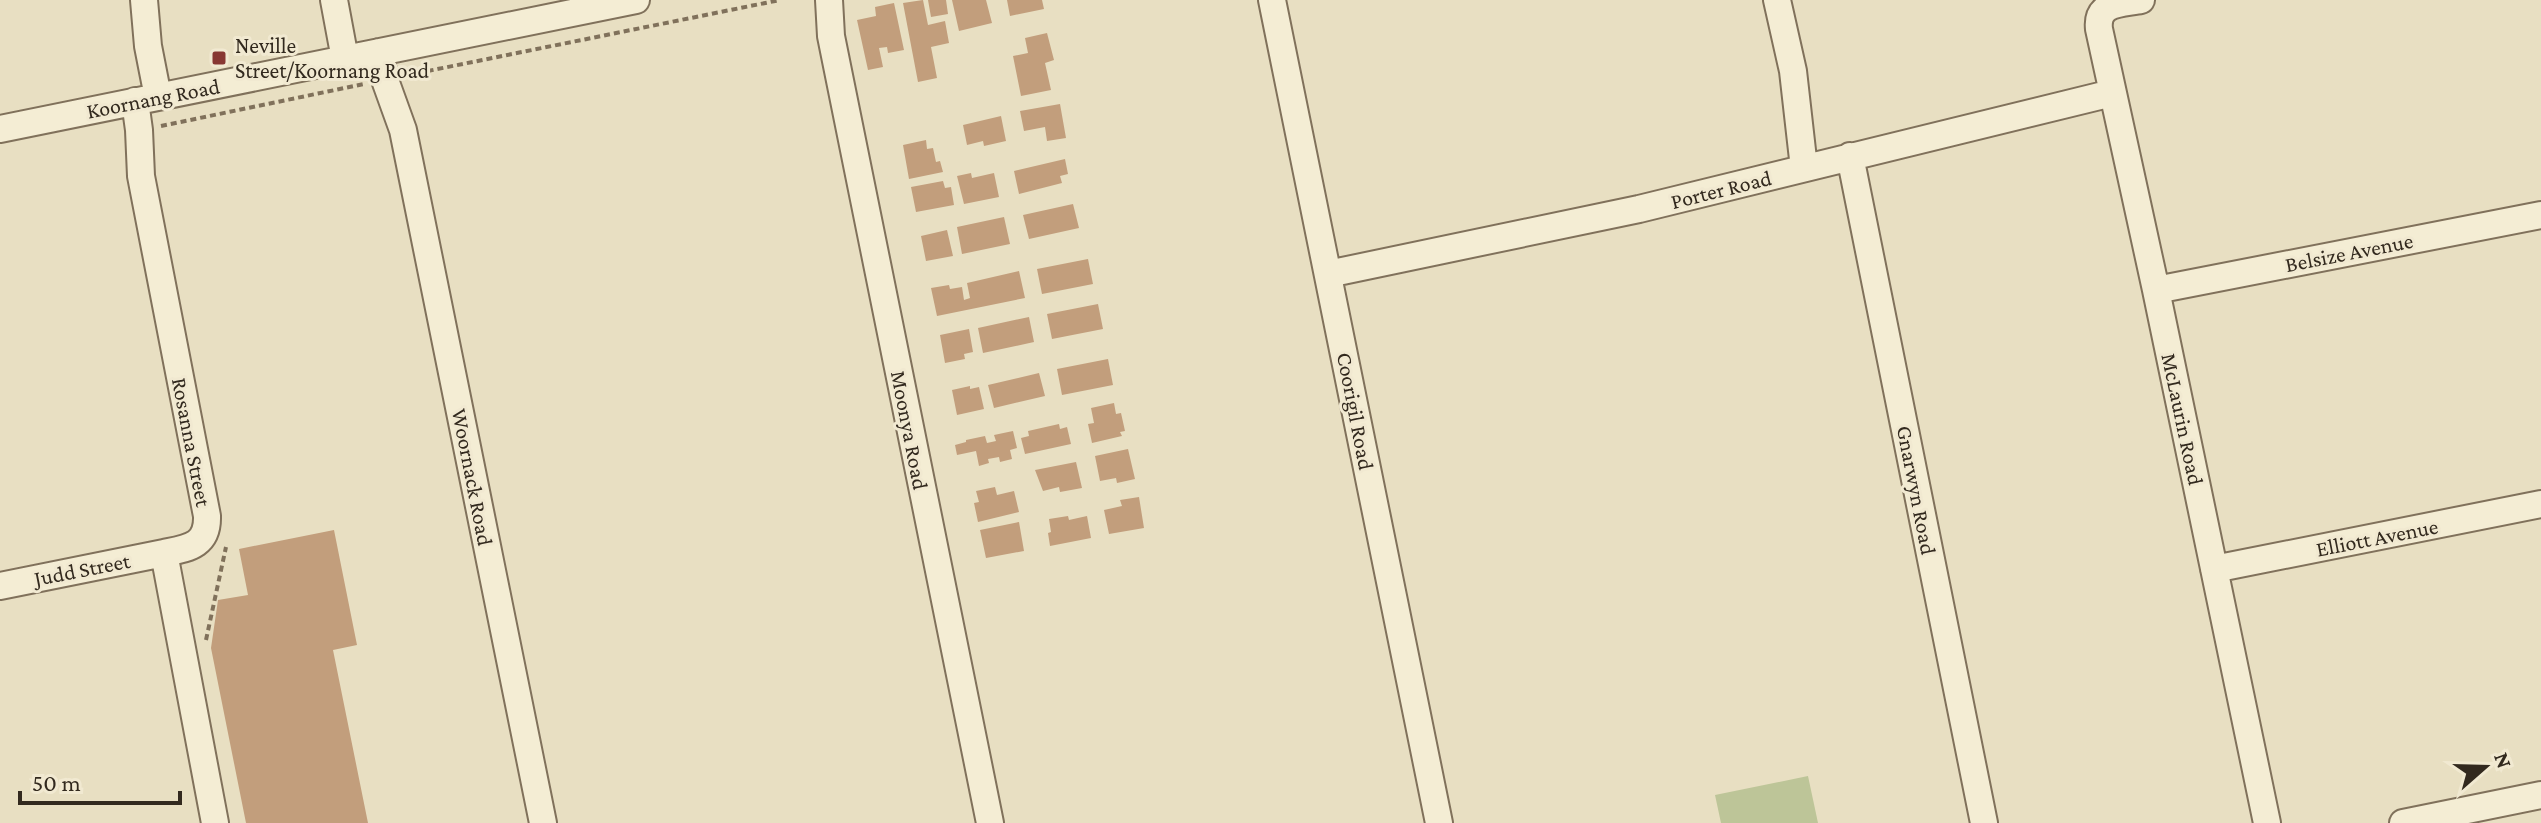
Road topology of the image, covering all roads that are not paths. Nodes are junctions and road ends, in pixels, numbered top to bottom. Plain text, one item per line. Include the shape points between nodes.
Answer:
1 (144, 0) edge
2 (334, 0) edge
3 (636, 0) edge
4 (817, 0) edge
5 (829, 0) edge
6 (1272, 0) edge
7 (1777, 0) edge
8 (2141, 0) edge
9 (831, 36) junction
10 (386, 50) junction
11 (345, 59) junction
12 (2112, 93) junction
13 (146, 99) junction
14 (0, 129) edge
15 (1827, 162) junction
16 (2541, 215) edge
17 (1328, 274) junction
18 (2156, 290) junction
19 (2541, 504) edge
20 (164, 553) junction
21 (2214, 569) junction
22 (0, 586) edge
23 (2541, 795) edge
24 (2420, 821) edge
25 (215, 823) edge
26 (543, 823) edge
27 (990, 823) edge
28 (1439, 823) edge
29 (1984, 823) edge
30 (2267, 823) edge

1 - 13 street, Rosanna Street via 163,54
2 - 11 street
3 - 10 street, Koornang Road
4 - 9 street, Moonya Road
5 - 9 street, Moonya Road
6 - 17 street, Coorigil Road
7 - 15 street, Gnarwyn Road via 1793,71
8 - 12 street, McLaurin Road via 2106,8 2099,15
9 - 27 street, Moonya Road
10 - 11 street, Koornang Road
10 - 26 street, Woornack Road via 403,103 403,130
11 - 13 street, Koornang Road
12 - 15 street, Porter Road
12 - 18 street, McLaurin Road
13 - 14 street, Koornang Road
13 - 20 street, Rosanna Street via 125,133 141,176 207,516 202,538
15 - 17 street, Porter Road via 1639,209
15 - 29 street, Gnarwyn Road
16 - 18 street, Belsize Avenue
17 - 28 street, Coorigil Road
18 - 21 street, McLaurin Road
19 - 21 street, Elliott Avenue
20 - 22 street, Judd Street
20 - 25 street
21 - 30 street, McLaurin Road
23 - 24 street

